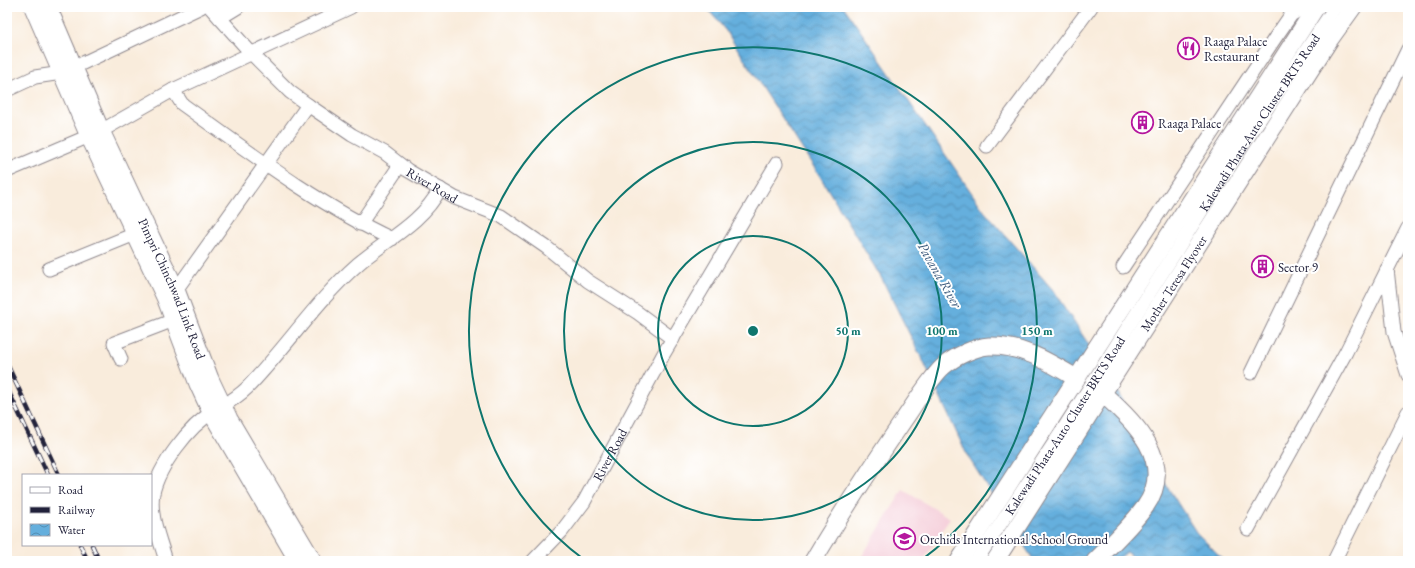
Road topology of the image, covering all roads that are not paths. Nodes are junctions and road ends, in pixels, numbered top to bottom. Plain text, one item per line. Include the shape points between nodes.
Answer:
1 (33, 7) edge
2 (48, 7) edge
3 (201, 7) edge
4 (210, 7) edge
5 (238, 7) edge
6 (351, 7) edge
7 (1090, 7) edge
8 (1316, 7) edge
9 (1335, 7) edge
10 (1353, 7) edge
11 (220, 18) junction
12 (1315, 24) edge
13 (1408, 49) edge
14 (251, 53) junction
15 (68, 70) junction
16 (7, 90) edge
17 (173, 90) junction
18 (308, 105) junction
19 (95, 134) junction
20 (987, 146) dead end
21 (265, 163) junction
22 (777, 163) dead end
23 (400, 165) junction
24 (7, 171) edge
25 (440, 189) junction
26 (360, 224) junction
27 (1408, 228) edge
28 (135, 234) junction
29 (392, 239) junction
30 (1123, 267) dead end
31 (49, 269) dead end
32 (1387, 269) junction
33 (168, 283) junction
34 (174, 320) junction
35 (673, 339) junction
36 (121, 359) dead end
37 (1251, 373) dead end
38 (1408, 375) edge
39 (1076, 378) junction
40 (1102, 393) junction
41 (217, 409) junction
42 (1408, 412) edge
43 (1248, 529) dead end
44 (166, 561) edge
45 (298, 561) edge
46 (313, 561) edge
47 (533, 561) edge
48 (813, 561) edge
49 (959, 561) edge
50 (976, 561) edge
51 (995, 561) edge
52 (1095, 561) edge
53 (1334, 561) edge

1 - 15 main road, Pimpri Chinchwad Link Road
2 - 15 main road, Pimpri Chinchwad Link Road
3 - 15 street
4 - 11 street, River Road
5 - 11 street
6 - 14 street
7 - 20 street
8 - 12 main road, Mother Teresa Flyover
9 - 12 street, Kalewadi Phata-Auto Cluster BRTS Road
10 - 12 main road, Mother Teresa Flyover
11 - 14 street, River Road
12 - 30 street via 1291,16
12 - 39 main road, Mother Teresa Flyover
12 - 40 main road, Mother Teresa Flyover
12 - 50 street, Kalewadi Phata-Auto Cluster BRTS Road via 1256,125 1064,428
13 - 37 street
14 - 17 street
14 - 18 street, River Road via 290,92
15 - 16 street via 35,77
15 - 19 main road, Pimpri Chinchwad Link Road
17 - 19 street
17 - 21 street via 182,104
18 - 21 street
18 - 23 street, River Road
19 - 24 street
19 - 28 main road, Pimpri Chinchwad Link Road
19 - 33 main road, Pimpri Chinchwad Link Road
21 - 26 street
21 - 33 street
22 - 35 street, River Road
23 - 25 street, River Road
23 - 26 street
25 - 29 street via 418,218
25 - 35 street, River Road via 455,198 501,216 546,247 588,281
26 - 29 street
27 - 32 street
28 - 31 street
28 - 33 main road, Pimpri Chinchwad Link Road
29 - 41 street via 359,263 246,388
32 - 38 street via 1394,332
32 - 43 street via 1346,352
33 - 34 main road, Pimpri Chinchwad Link Road
33 - 41 main road, Pimpri Chinchwad Link Road via 210,379
34 - 36 street via 114,342
34 - 41 main road, Pimpri Chinchwad Link Road via 198,384
35 - 47 street, River Road via 584,502 562,531
39 - 48 main road via 1043,359 1013,347 988,346 964,354 944,366 918,398 854,493
39 - 49 main road, Mother Teresa Flyover
40 - 51 main road, Mother Teresa Flyover
40 - 52 main road via 1128,416 1151,448 1156,466 1154,487 1146,506
41 - 44 street via 182,440 166,461 154,493 152,515
41 - 45 main road, Pimpri Chinchwad Link Road
41 - 46 main road, Pimpri Chinchwad Link Road
42 - 53 street

